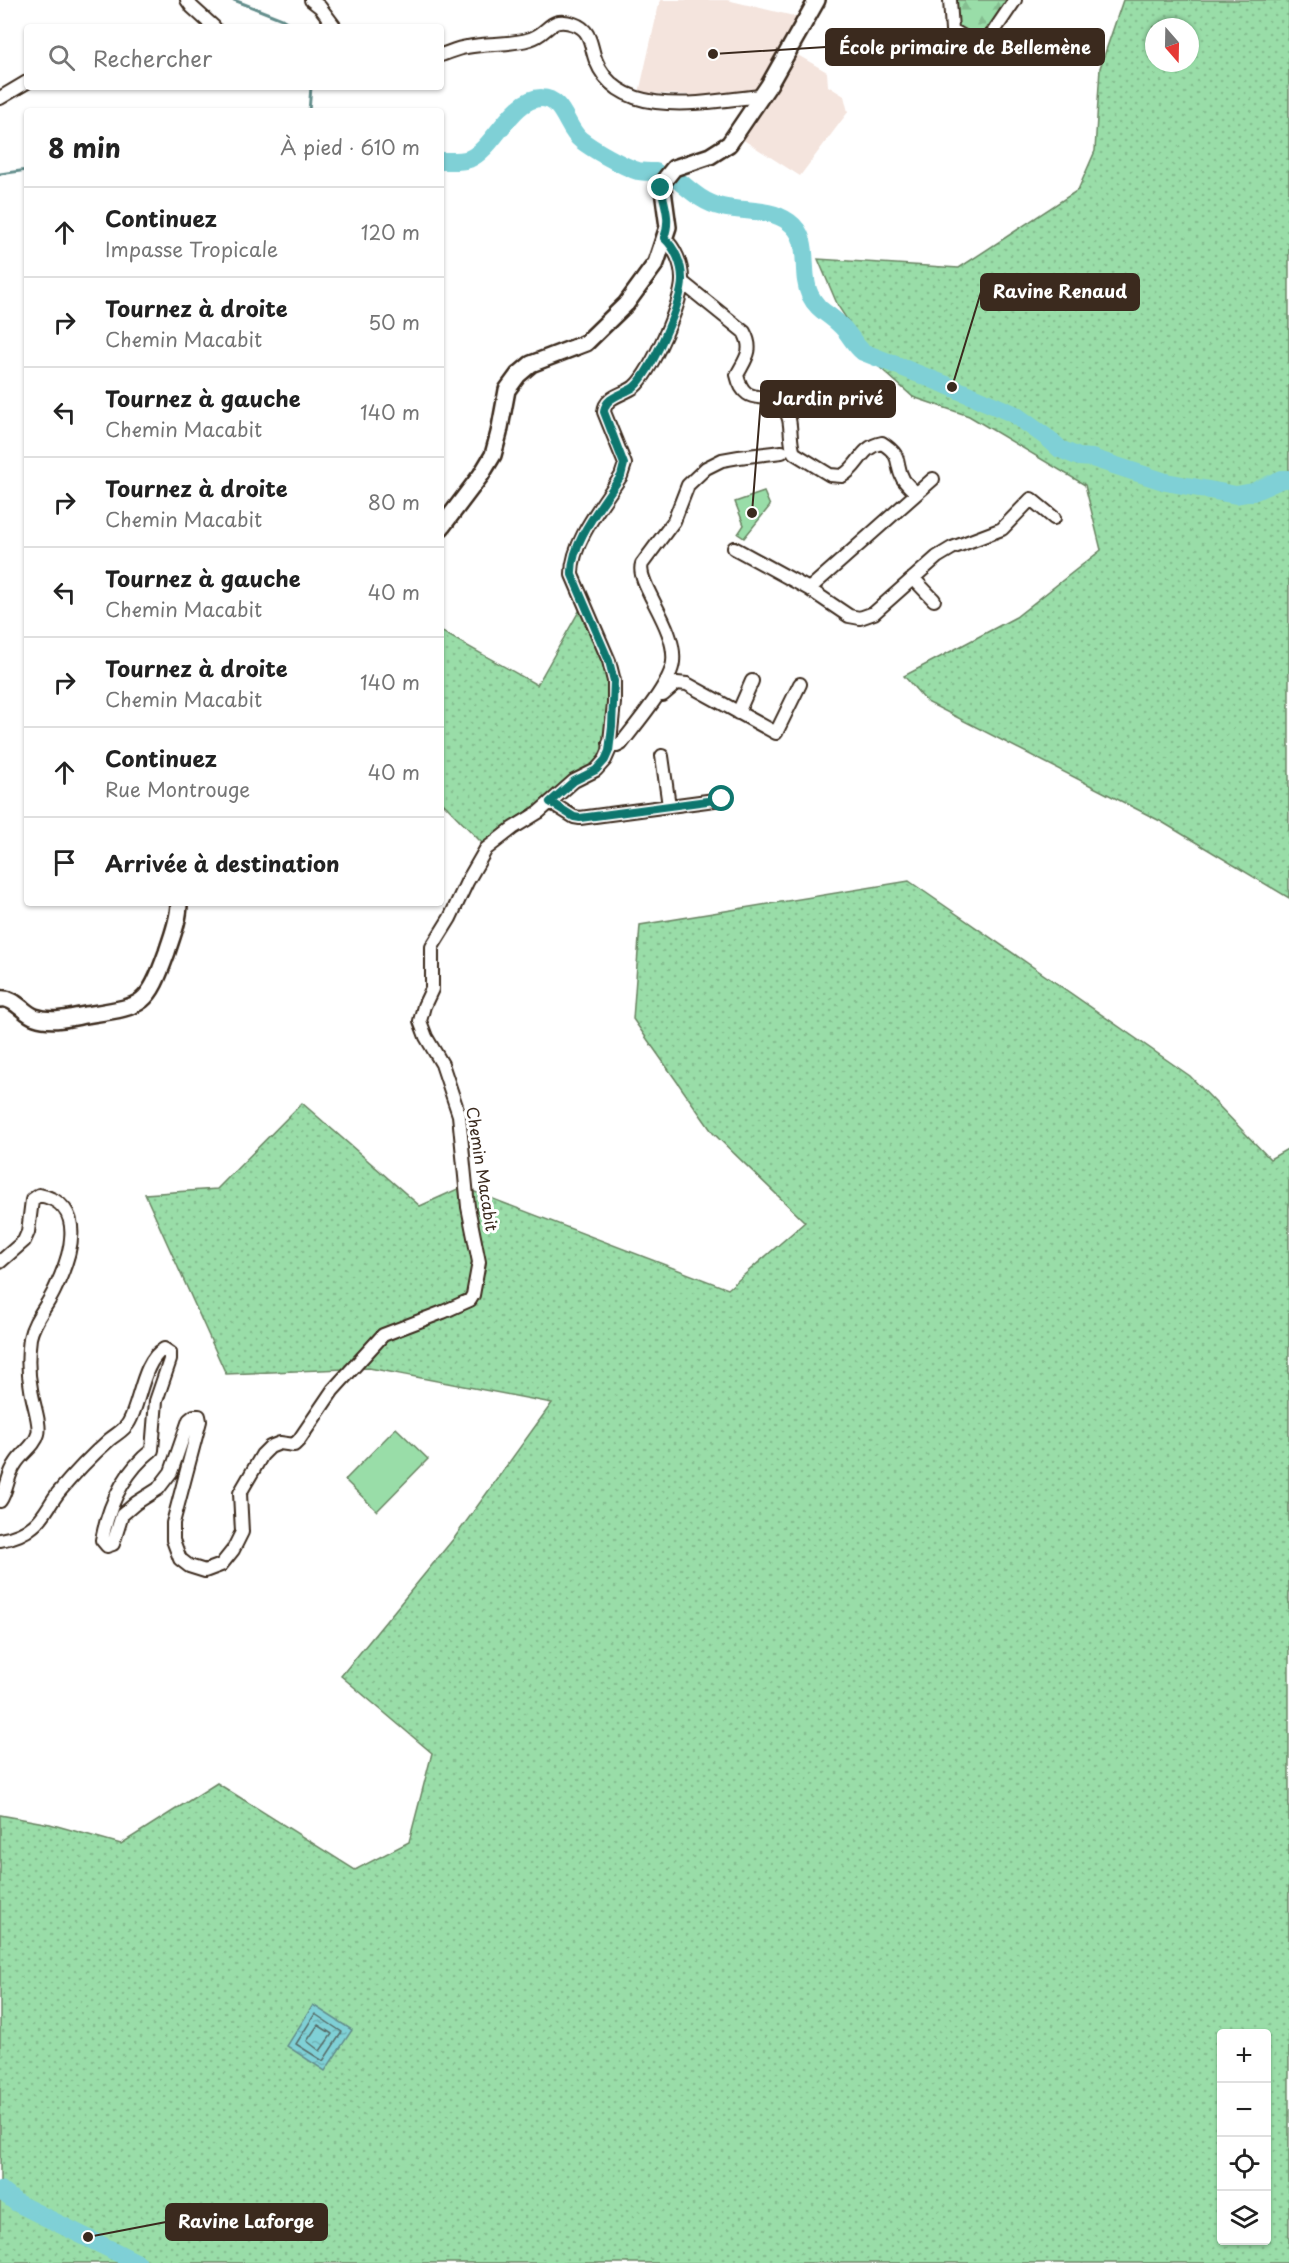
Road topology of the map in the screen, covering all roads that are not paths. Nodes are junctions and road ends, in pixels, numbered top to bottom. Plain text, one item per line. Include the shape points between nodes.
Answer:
1 (187, 0) edge
2 (311, 0) edge
3 (817, 0) edge
4 (950, 0) edge
5 (1015, 0) edge
6 (211, 24) edge
7 (333, 24) edge
8 (444, 54) edge
9 (24, 84) edge
10 (760, 96) junction
11 (0, 98) edge
12 (664, 238) junction
13 (682, 282) junction
14 (782, 452) dead end
15 (933, 478) dead end
16 (916, 493) junction
17 (1054, 518) dead end
18 (444, 524) edge
19 (734, 548) dead end
20 (913, 578) junction
21 (809, 589) junction
22 (934, 600) dead end
23 (752, 681) dead end
24 (800, 684) dead end
25 (652, 702) junction
26 (738, 713) junction
27 (609, 743) junction
28 (662, 756) dead end
29 (722, 799) dead end
30 (550, 802) junction
31 (669, 806) junction
32 (178, 906) edge
33 (0, 999) edge
34 (0, 1262) edge
35 (0, 1501) edge
36 (0, 1540) edge

1 - 6 street
2 - 7 street
3 - 10 main road
4 - 5 street via 952,30 980,43 1003,22
8 - 10 street via 468,46 525,41 536,38 555,22 567,22 587,32 596,60 612,86 637,98 711,104
9 - 11 street
10 - 12 main road via 729,144 710,156 675,168 662,183 669,227
12 - 13 street, Chemin Macabit via 681,268
12 - 18 main road via 645,280 600,331 586,343 531,364 518,375 507,390 493,455
13 - 16 street via 744,332 750,343 737,375 740,388 745,393 775,400 787,412 794,453 830,475 842,476 863,452 882,443 891,448 899,461 902,479
13 - 27 street, Chemin Macabit via 658,353 634,387 613,397 604,407 624,464 621,476 571,562 572,575 614,681
14 - 25 street via 722,460 706,468 688,486 674,521 642,564 642,580 666,623 674,663 669,678
15 - 16 street
16 - 21 street
17 - 20 street via 1031,499 1002,529 952,548
19 - 21 street
20 - 21 street via 874,613 860,618 849,616
20 - 22 street
23 - 26 street
24 - 26 street via 776,734
25 - 26 street via 681,682
25 - 27 street via 621,744
27 - 30 street, Chemin Macabit via 605,760 596,770 574,781
28 - 31 street
29 - 31 street
30 - 31 street via 580,818
30 - 36 street, Chemin Macabit via 486,849 432,947 432,989 420,1021 442,1064 459,1115 468,1207 479,1262 470,1300 383,1335 333,1390 294,1445 280,1443 262,1455 240,1493 242,1532 234,1550 220,1565 205,1571 189,1566 180,1559 173,1540 172,1523 199,1416 189,1420 171,1472 158,1489 122,1515 113,1544 107,1546 102,1540 117,1490 139,1460 152,1450 156,1401 170,1360 170,1353 164,1348 152,1362 126,1427 57,1494 36,1524 22,1534
32 - 33 main road via 156,984 140,1002 125,1009 55,1020 34,1017 20,1005
34 - 35 street via 24,1241 32,1200 39,1195 71,1216 69,1254 30,1340 30,1386 39,1433 8,1475

